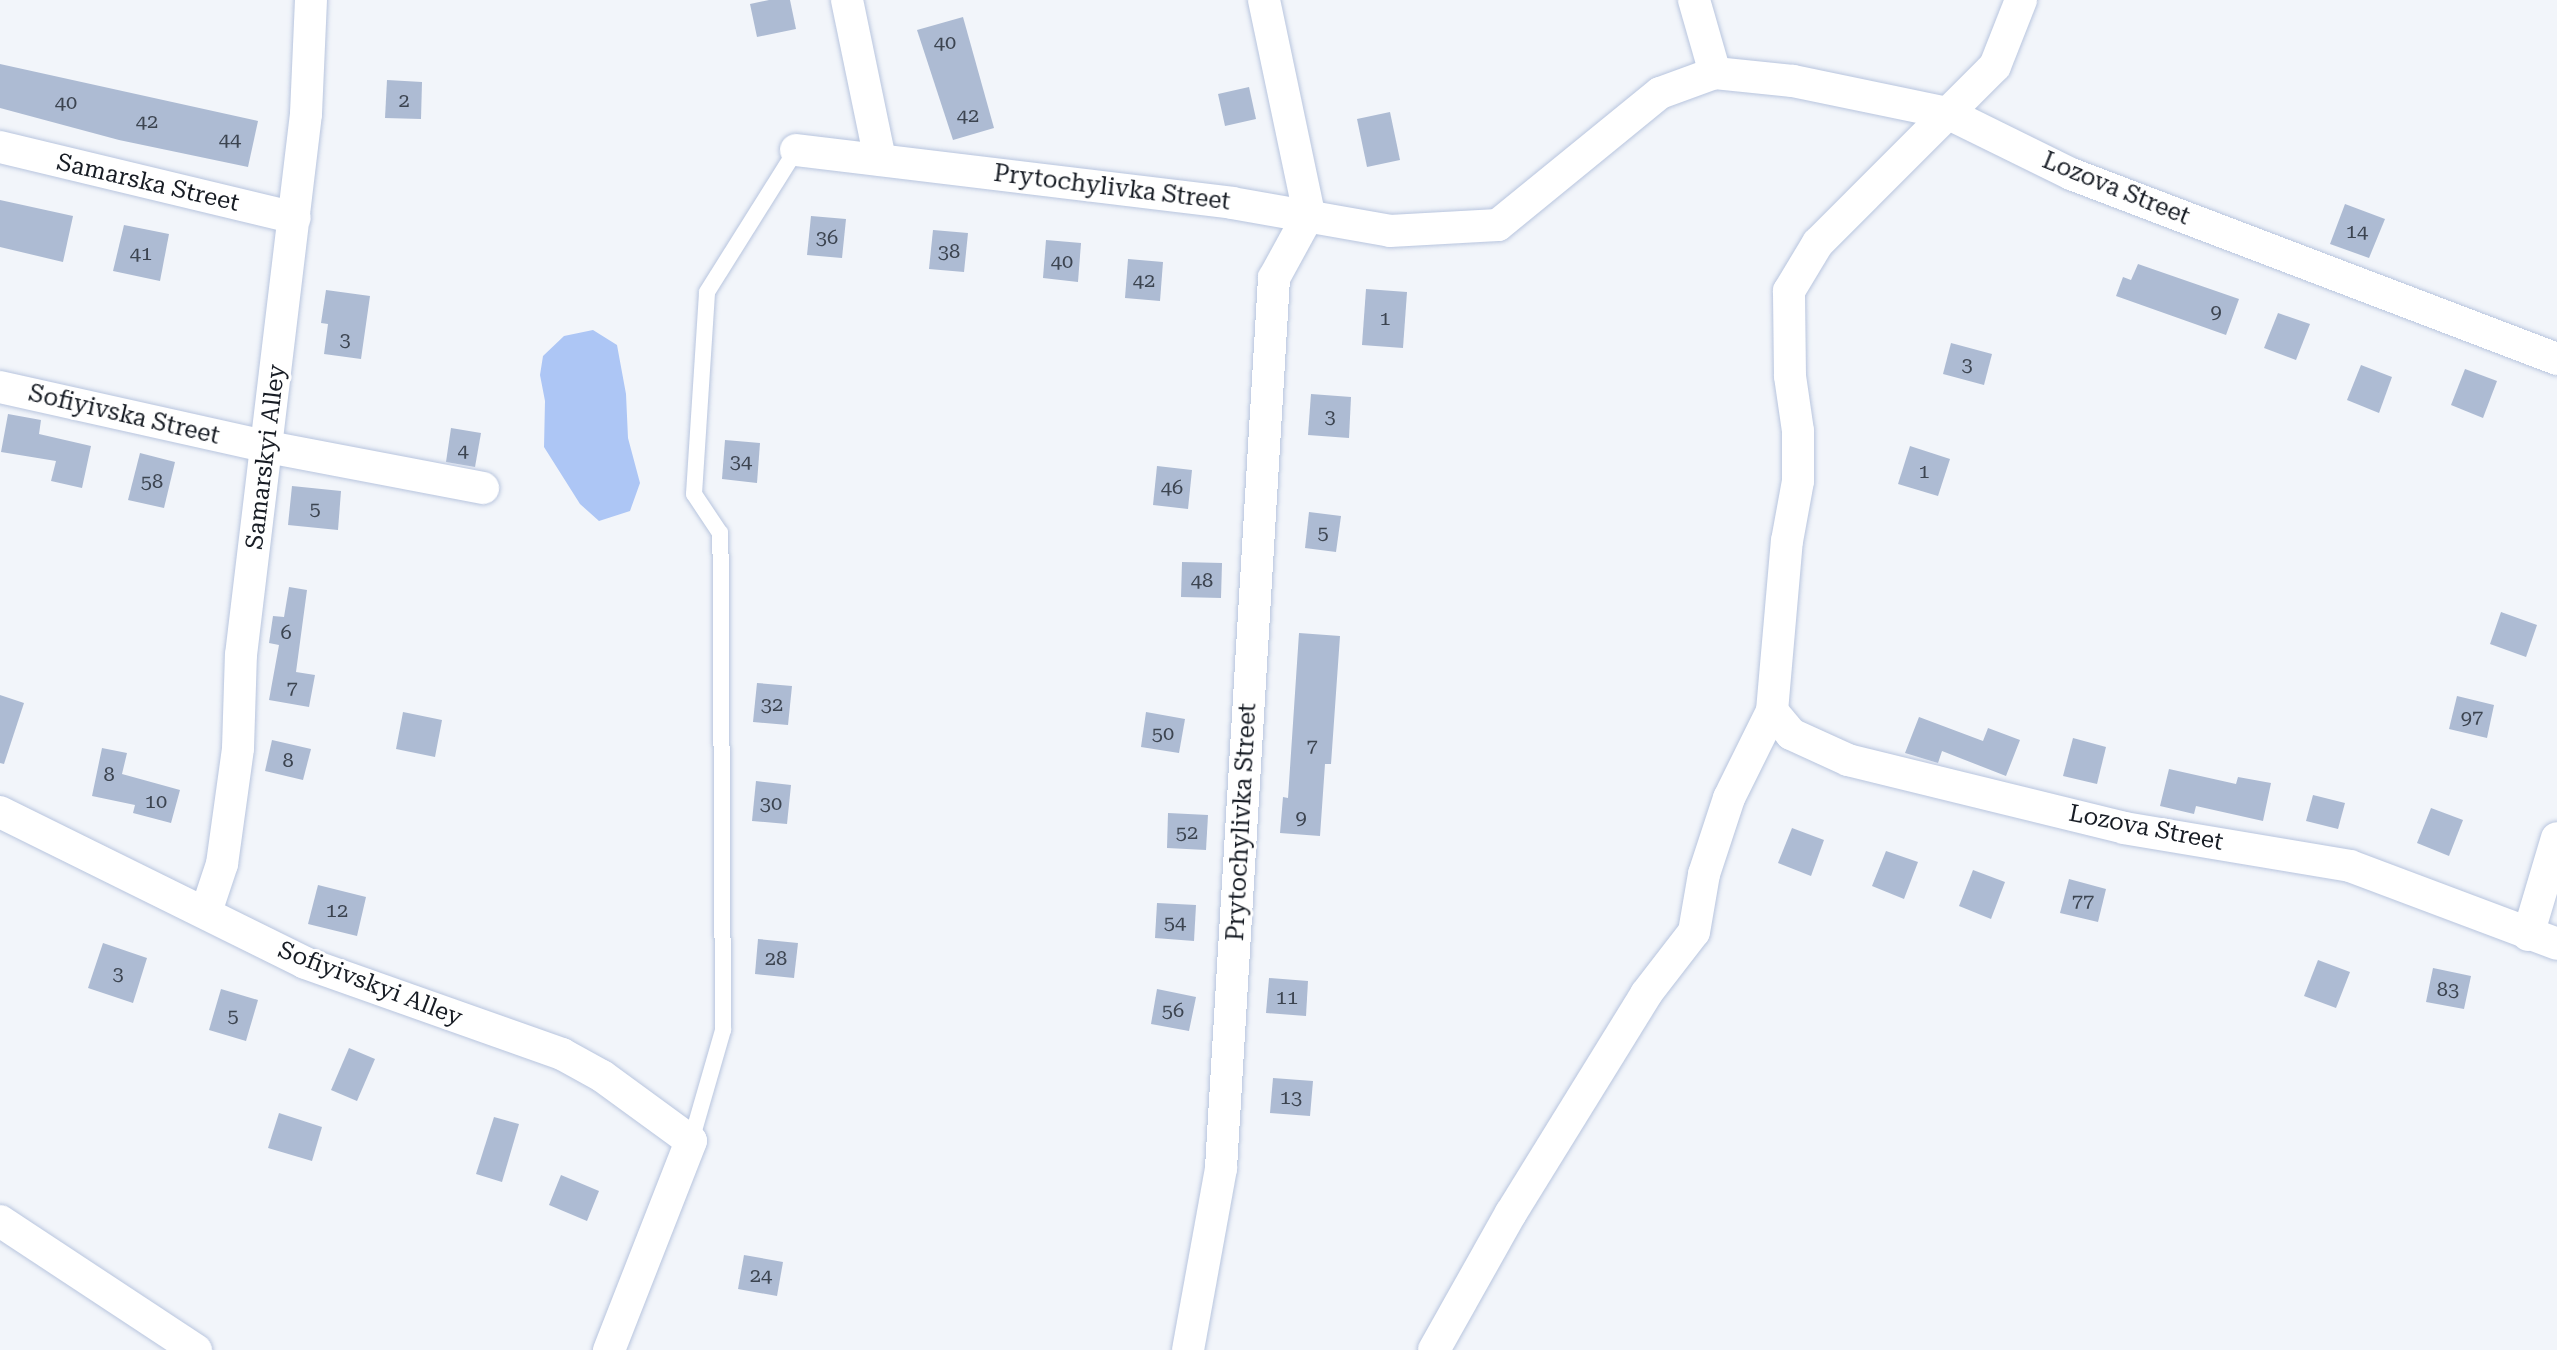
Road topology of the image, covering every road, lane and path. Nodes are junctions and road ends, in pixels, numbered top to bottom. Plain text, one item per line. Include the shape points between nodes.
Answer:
1 (311, 0) edge
2 (847, 0) edge
3 (1264, 0) edge
4 (1694, 0) edge
5 (2021, 0) edge
6 (1715, 73) junction
7 (1947, 113) junction
8 (0, 147) edge
9 (796, 150) joint
10 (880, 160) junction
11 (1309, 214) junction
12 (295, 218) junction
13 (2557, 359) edge
14 (0, 387) edge
15 (268, 447) junction
16 (483, 488) dead end
17 (1772, 711) junction
18 (0, 812) edge
19 (2557, 838) edge
20 (206, 912) junction
21 (2542, 940) edge
22 (691, 1141) junction
23 (0, 1221) edge
24 (196, 1350) edge
25 (609, 1350) edge
26 (1188, 1350) edge
27 (1434, 1350) edge

1 - 12 street, Samarskyi Alley
2 - 10 street
3 - 11 street
4 - 6 street
5 - 7 street via 1995,66
6 - 7 street, Lozova Street via 1793,81
6 - 11 street via 1660,93 1498,225 1390,231
7 - 13 street, Lozova Street via 2071,174
7 - 17 street via 1818,243 1789,291 1798,481 1787,541
8 - 12 street, Samarska Street
9 - 10 street, Prytochylivka Street
9 - 22 lane, Prytochylivka Street via 707,292 694,494 720,533 723,1030
10 - 11 street, Prytochylivka Street
11 - 26 street, Prytochylivka Street via 1274,278 1221,1168
12 - 15 street, Samarskyi Alley
14 - 15 street, Sofiyivska Street
15 - 16 street, Sofiyivska Street
15 - 20 street, Samarskyi Alley via 241,655 238,748 222,864
17 - 21 street, Lozova Street via 1791,734 1848,760 2124,828 2350,866
17 - 27 street via 1729,798 1704,874 1694,932 1646,994
18 - 20 street, Sofiyivskyi Alley
19 - 21 street, Lozova Street
20 - 22 street, Sofiyivskyi Alley via 305,963 562,1054 602,1076
22 - 25 street
23 - 24 street

